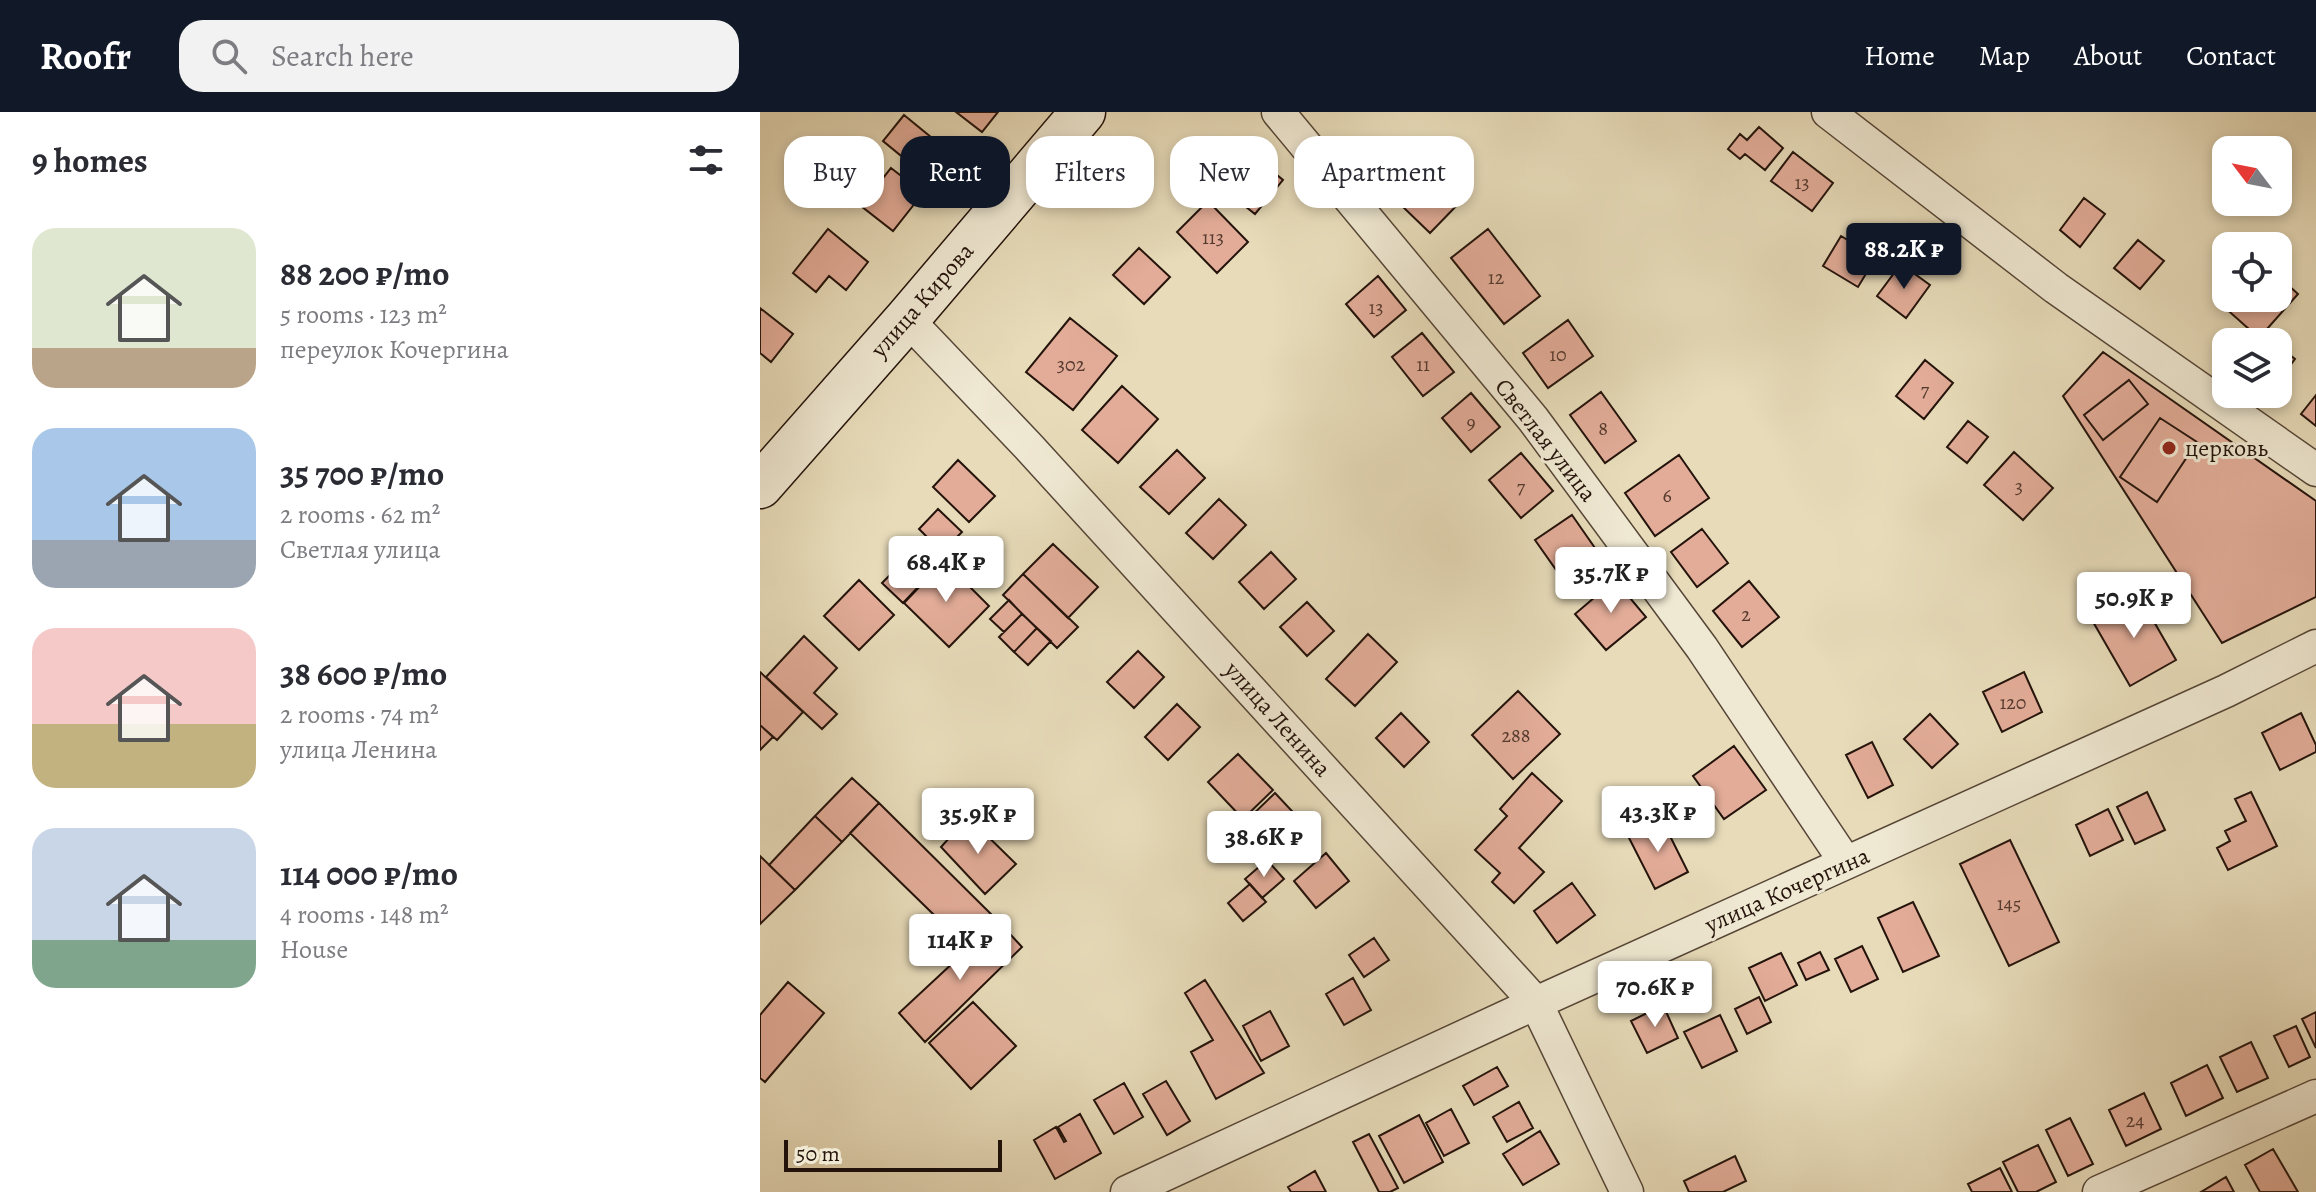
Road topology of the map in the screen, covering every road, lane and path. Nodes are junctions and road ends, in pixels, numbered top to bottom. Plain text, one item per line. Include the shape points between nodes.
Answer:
1 (1083, 112) edge
2 (1278, 112) edge
3 (1828, 112) edge
4 (907, 319) junction
5 (2316, 470) edge
6 (760, 486) edge
7 (2316, 646) edge
8 (1846, 863) junction
9 (1536, 1003) junction
10 (2316, 1096) edge
11 (1127, 1192) edge
12 (1627, 1192) edge
13 (2099, 1192) edge

1 - 4 main road, улица Кирова
2 - 8 street, Светлая улица via 1533,419 1702,648
3 - 5 street via 2056,288
4 - 6 main road, улица Кирова
4 - 9 street, улица Ленина
7 - 8 street, улица Кочергина
8 - 9 street, улица Кочергина
9 - 11 street, улица Кочергина
9 - 12 street, улица Ленина
10 - 13 street

